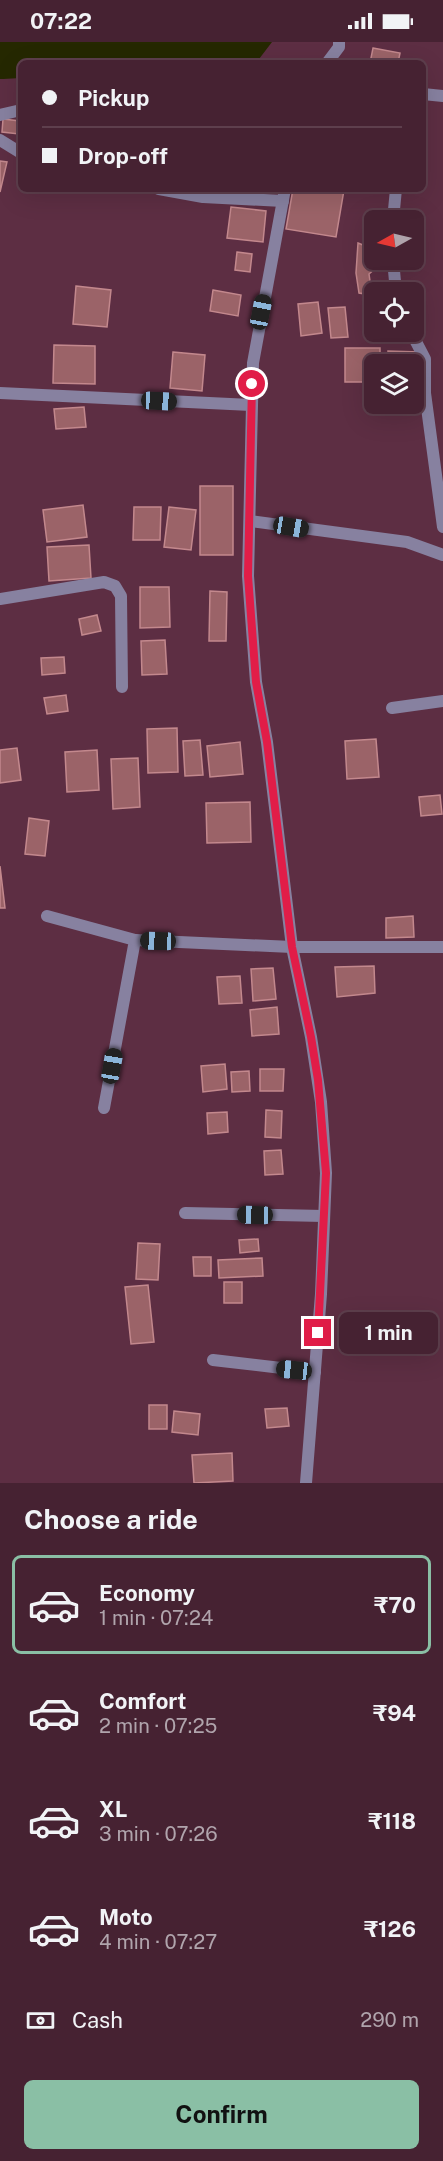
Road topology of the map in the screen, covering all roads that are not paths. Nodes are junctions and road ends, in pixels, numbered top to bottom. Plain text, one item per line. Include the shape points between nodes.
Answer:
1 (339, 42) edge
2 (329, 60) edge
3 (426, 94) edge
4 (443, 96) edge
5 (18, 111) edge
6 (0, 115) edge
7 (0, 140) edge
8 (18, 151) edge
9 (176, 192) edge
10 (396, 192) edge
11 (284, 195) edge
12 (394, 210) edge
13 (416, 342) edge
14 (0, 393) edge
15 (250, 405) junction
16 (439, 467) edge
17 (250, 521) junction
18 (443, 527) edge
19 (443, 555) edge
20 (0, 599) edge
21 (122, 687) dead end
22 (443, 701) edge
23 (392, 708) dead end
24 (47, 916) dead end
25 (135, 940) junction
26 (292, 947) junction
27 (443, 947) edge
28 (104, 1107) dead end
29 (185, 1214) dead end
30 (324, 1216) junction
31 (213, 1360) dead end
32 (315, 1372) junction
33 (306, 1483) edge

1 - 2 street
3 - 4 street
5 - 6 street
7 - 8 street
9 - 11 street via 203,197
10 - 12 street
11 - 15 street via 257,334
13 - 16 street via 425,360 425,393
14 - 15 street
15 - 17 street
16 - 18 street
17 - 19 street via 407,542
17 - 26 street via 248,576 256,682
20 - 21 street via 104,582 115,586 121,596
22 - 23 street
24 - 25 street
25 - 26 street
25 - 28 street
26 - 27 street
26 - 30 street via 321,1102 326,1173
29 - 30 street
30 - 32 street
31 - 32 street
32 - 33 street

